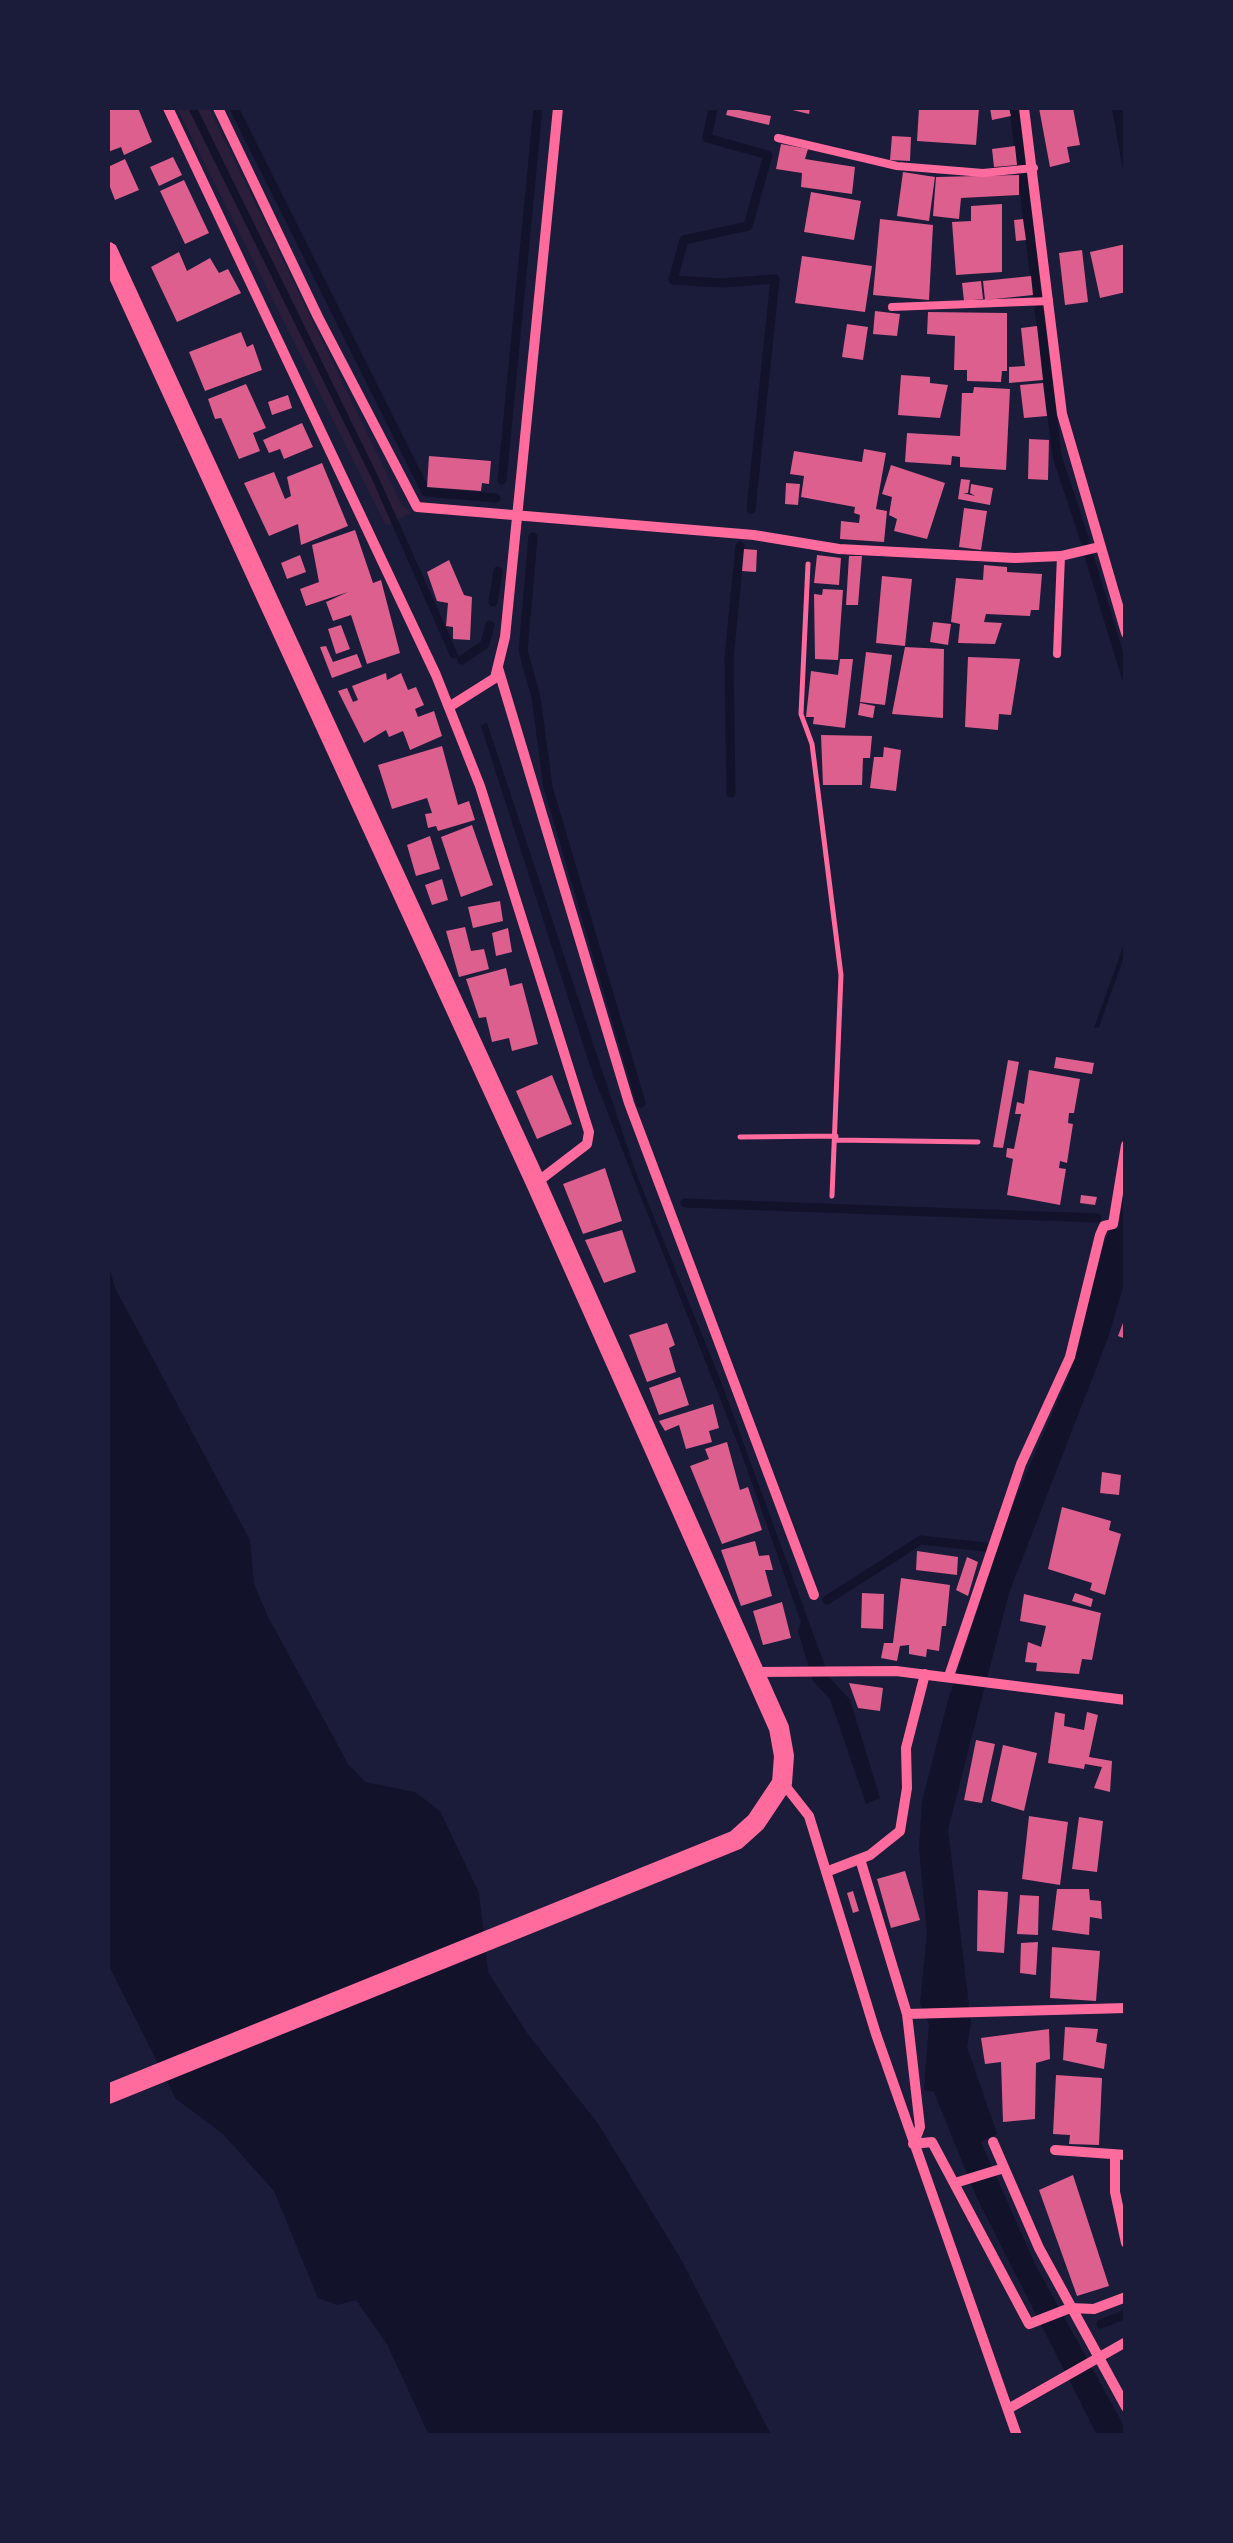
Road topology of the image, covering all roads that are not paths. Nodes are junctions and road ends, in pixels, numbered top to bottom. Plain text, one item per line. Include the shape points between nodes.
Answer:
1 (168, 108) edge
2 (218, 108) edge
3 (558, 108) edge
4 (1024, 108) edge
5 (778, 138) dead end
6 (1034, 168) junction
7 (108, 252) edge
8 (1049, 302) junction
9 (892, 307) dead end
10 (520, 516) junction
11 (1099, 546) junction
12 (1060, 556) junction
13 (1126, 633) edge
14 (1057, 654) dead end
15 (498, 668) junction
16 (448, 706) junction
17 (1126, 1145) edge
18 (536, 1182) junction
19 (814, 1595) dead end
20 (752, 1672) junction
21 (925, 1674) junction
22 (951, 1676) junction
23 (1126, 1700) edge
24 (777, 1790) junction
25 (860, 1859) junction
26 (826, 1872) junction
27 (1126, 2008) edge
28 (906, 2014) junction
29 (108, 2094) edge
30 (993, 2142) dead end
31 (913, 2144) junction
32 (1055, 2150) dead end
33 (1120, 2155) edge
34 (1004, 2168) junction
35 (956, 2183) junction
36 (1126, 2243) edge
37 (1126, 2298) edge
38 (1070, 2308) junction
39 (1126, 2342) edge
40 (1126, 2408) edge
41 (1008, 2409) junction
42 (1017, 2436) edge

1 - 16 street
2 - 10 street via 417,507
3 - 10 street
4 - 6 street
5 - 6 lane via 897,166 982,173
6 - 8 street
7 - 18 main road
8 - 9 lane
8 - 11 street via 1062,414
10 - 12 street via 808,545
10 - 15 street
11 - 12 street
11 - 13 street
12 - 14 lane
15 - 16 street via 488,685
15 - 19 street via 630,1104
16 - 18 street via 480,786 589,1132 587,1144
17 - 22 street via 1113,1224 1100,1235 1070,1357 1021,1464
18 - 20 main road
20 - 21 street
20 - 24 main road via 779,1728
21 - 22 street
21 - 25 street via 906,1748 900,1831
22 - 23 street
24 - 26 street via 809,1816
24 - 29 main road via 736,1840
25 - 26 street
25 - 28 street
26 - 31 street
27 - 28 street
28 - 31 street via 920,2127
30 - 34 street
31 - 35 street via 932,2142
31 - 41 street
32 - 33 street
33 - 36 street via 1116,2206
34 - 35 street
34 - 38 street
35 - 38 street via 1029,2324
37 - 38 street
38 - 40 street
39 - 41 street
41 - 42 street

